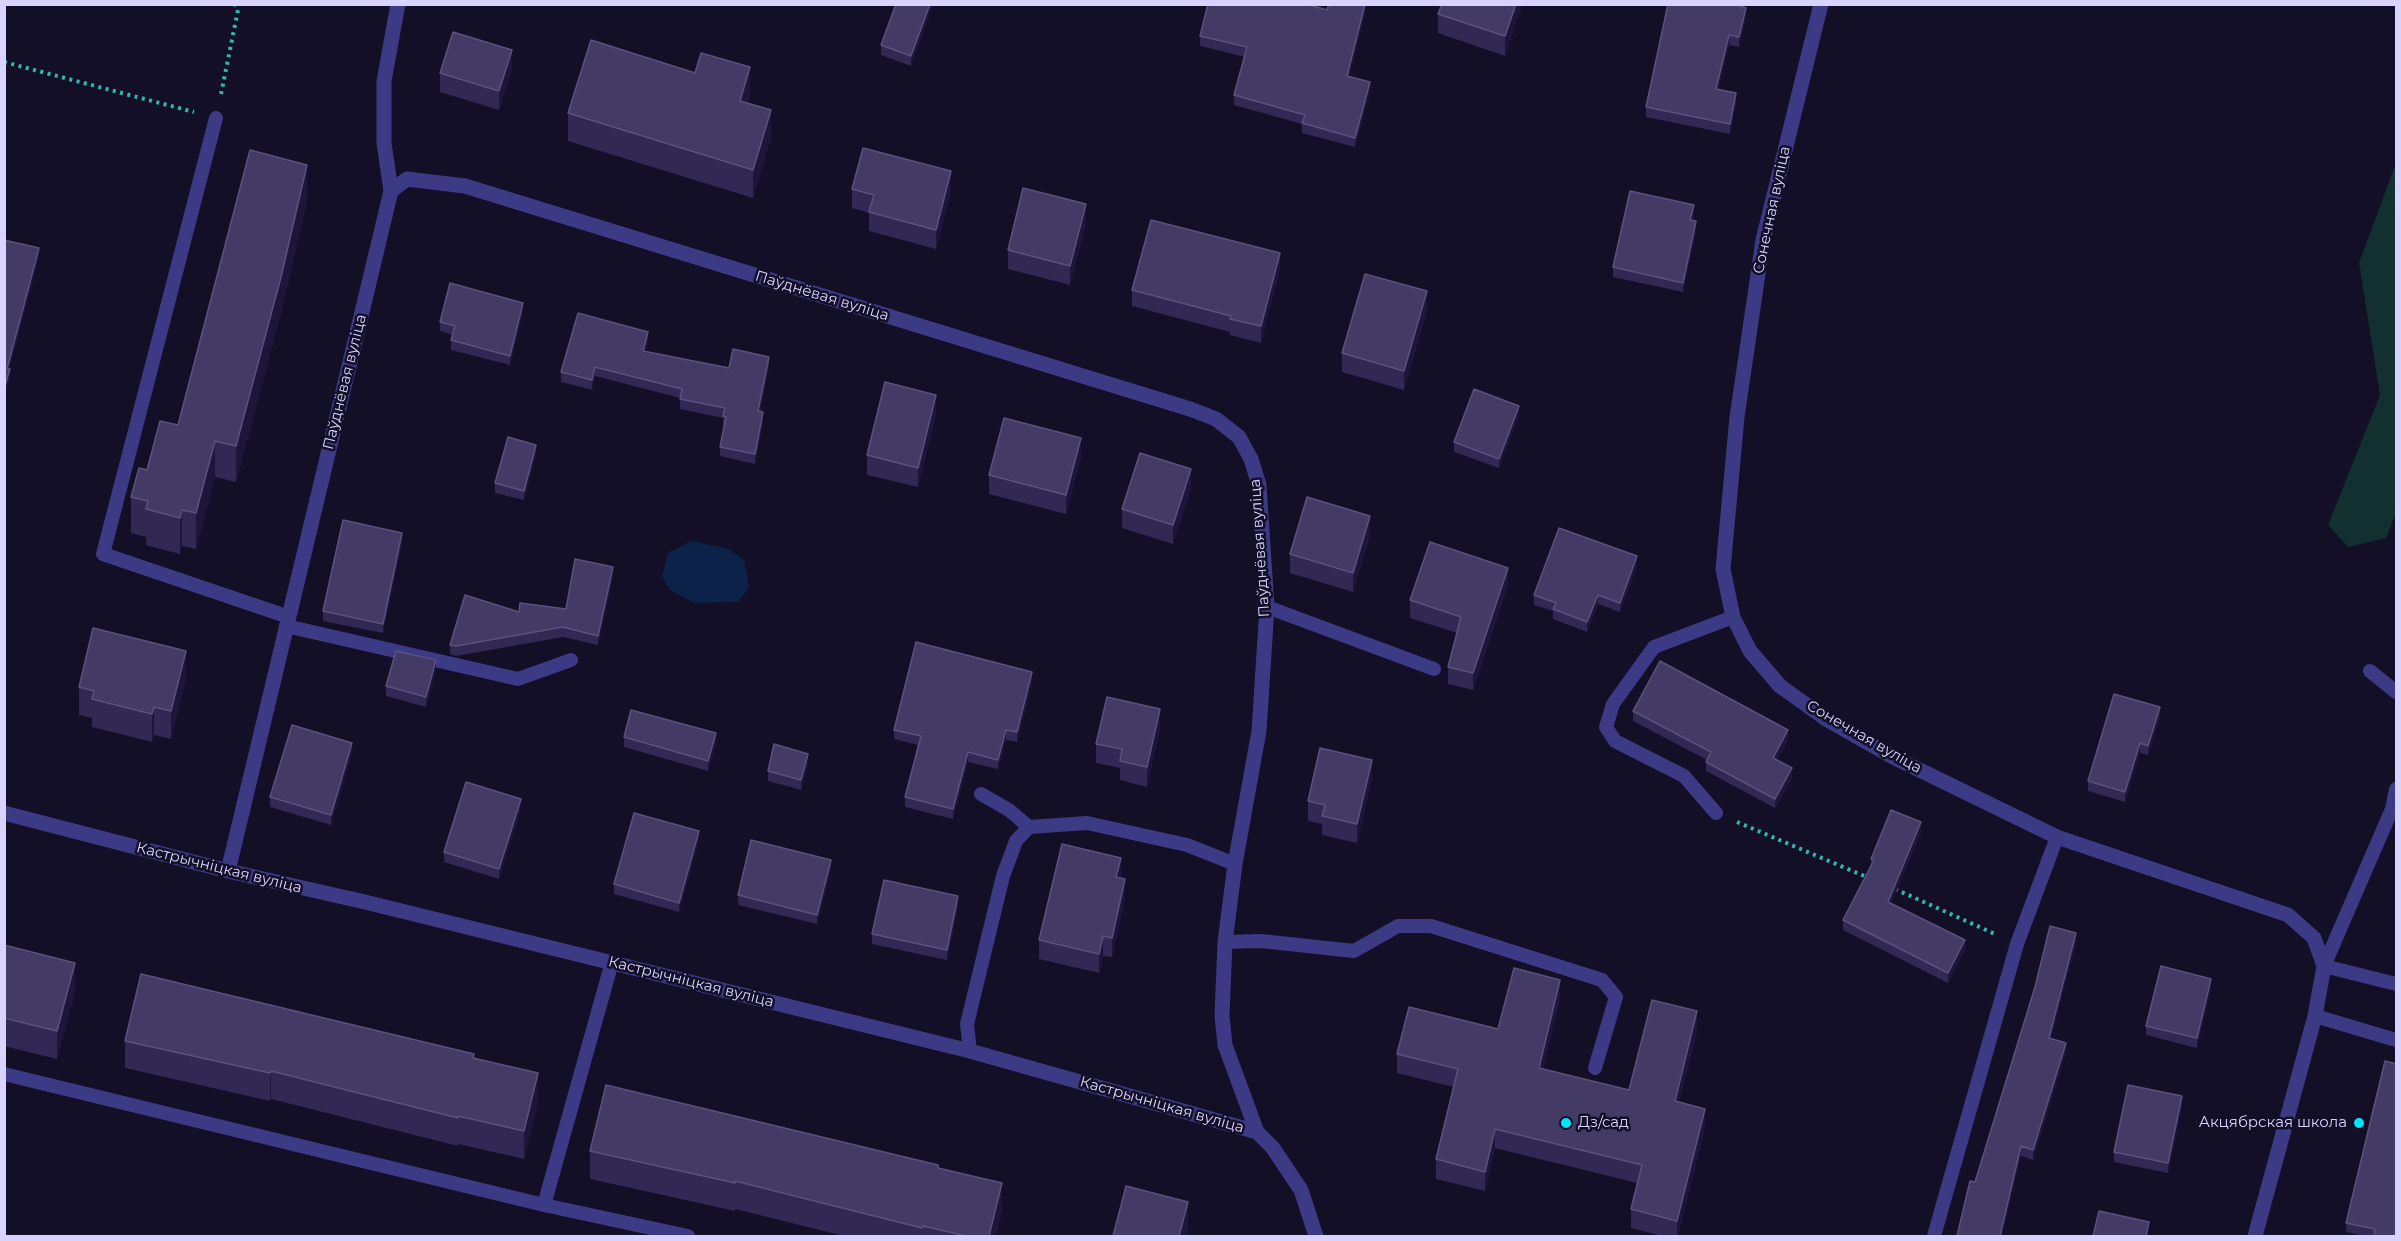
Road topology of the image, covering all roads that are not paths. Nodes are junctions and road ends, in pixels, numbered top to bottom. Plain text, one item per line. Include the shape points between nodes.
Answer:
1 (398, 4) edge
2 (1821, 4) edge
3 (216, 118) road end
4 (391, 191) junction
5 (1267, 607) junction
6 (1733, 617) junction
7 (287, 621) junction
8 (571, 660) dead end
9 (1434, 669) dead end
10 (2370, 670) dead end
11 (2397, 692) edge
12 (2397, 789) edge
13 (981, 794) dead end
14 (4, 813) edge
15 (1716, 813) road end
16 (1029, 827) junction
17 (2057, 837) junction
18 (1235, 864) junction
19 (228, 871) junction
20 (1225, 942) junction
21 (612, 962) junction
22 (2324, 966) junction
23 (2397, 984) edge
24 (2315, 1016) junction
25 (2397, 1040) edge
26 (970, 1051) junction
27 (1594, 1068) dead end
28 (4, 1074) edge
29 (1257, 1132) junction
30 (544, 1205) junction
31 (688, 1236) edge
32 (1316, 1236) edge
33 (1934, 1236) edge
34 (2255, 1236) edge

1 - 4 street via 384,81 384,143
2 - 6 street, Сонечная вуліца via 1762,240 1737,417 1723,569
3 - 7 lane via 102,554
4 - 5 street, Паўднёвая вуліца via 407,179 465,186 1216,419 1239,437 1259,485
4 - 7 street, Паўднёвая вуліца
5 - 9 lane
5 - 18 street, Паўднёвая вуліца via 1259,730
6 - 15 lane via 1654,647 1613,704 1606,727 1615,741 1684,776
6 - 17 street, Сонечная вуліца via 1750,651 1780,686 1826,719 1893,757
7 - 8 lane via 518,679
7 - 19 street, Паўднёвая вуліца
10 - 11 lane
12 - 22 lane via 2392,810
13 - 16 lane
14 - 19 street, Кастрычніцкая вуліца
16 - 18 lane via 1087,823 1187,845
16 - 26 lane via 1016,841 1003,876 967,1024
17 - 22 street, Сонечная вуліца via 2288,915 2314,938
17 - 33 lane via 2017,944
18 - 20 street, Паўднёвая вуліца
19 - 21 street, Кастрычніцкая вуліца
20 - 27 lane via 1262,941 1354,951 1398,926 1431,926 1602,980 1617,997
20 - 29 street, Паўднёвая вуліца via 1225,1045
21 - 26 street, Кастрычніцкая вуліца
21 - 30 lane
22 - 23 lane
22 - 24 street
24 - 25 lane
24 - 34 street
26 - 29 street, Кастрычніцкая вуліца
28 - 30 lane
29 - 32 street, Кастрычніцкая вуліца via 1273,1148 1301,1190
30 - 31 lane

